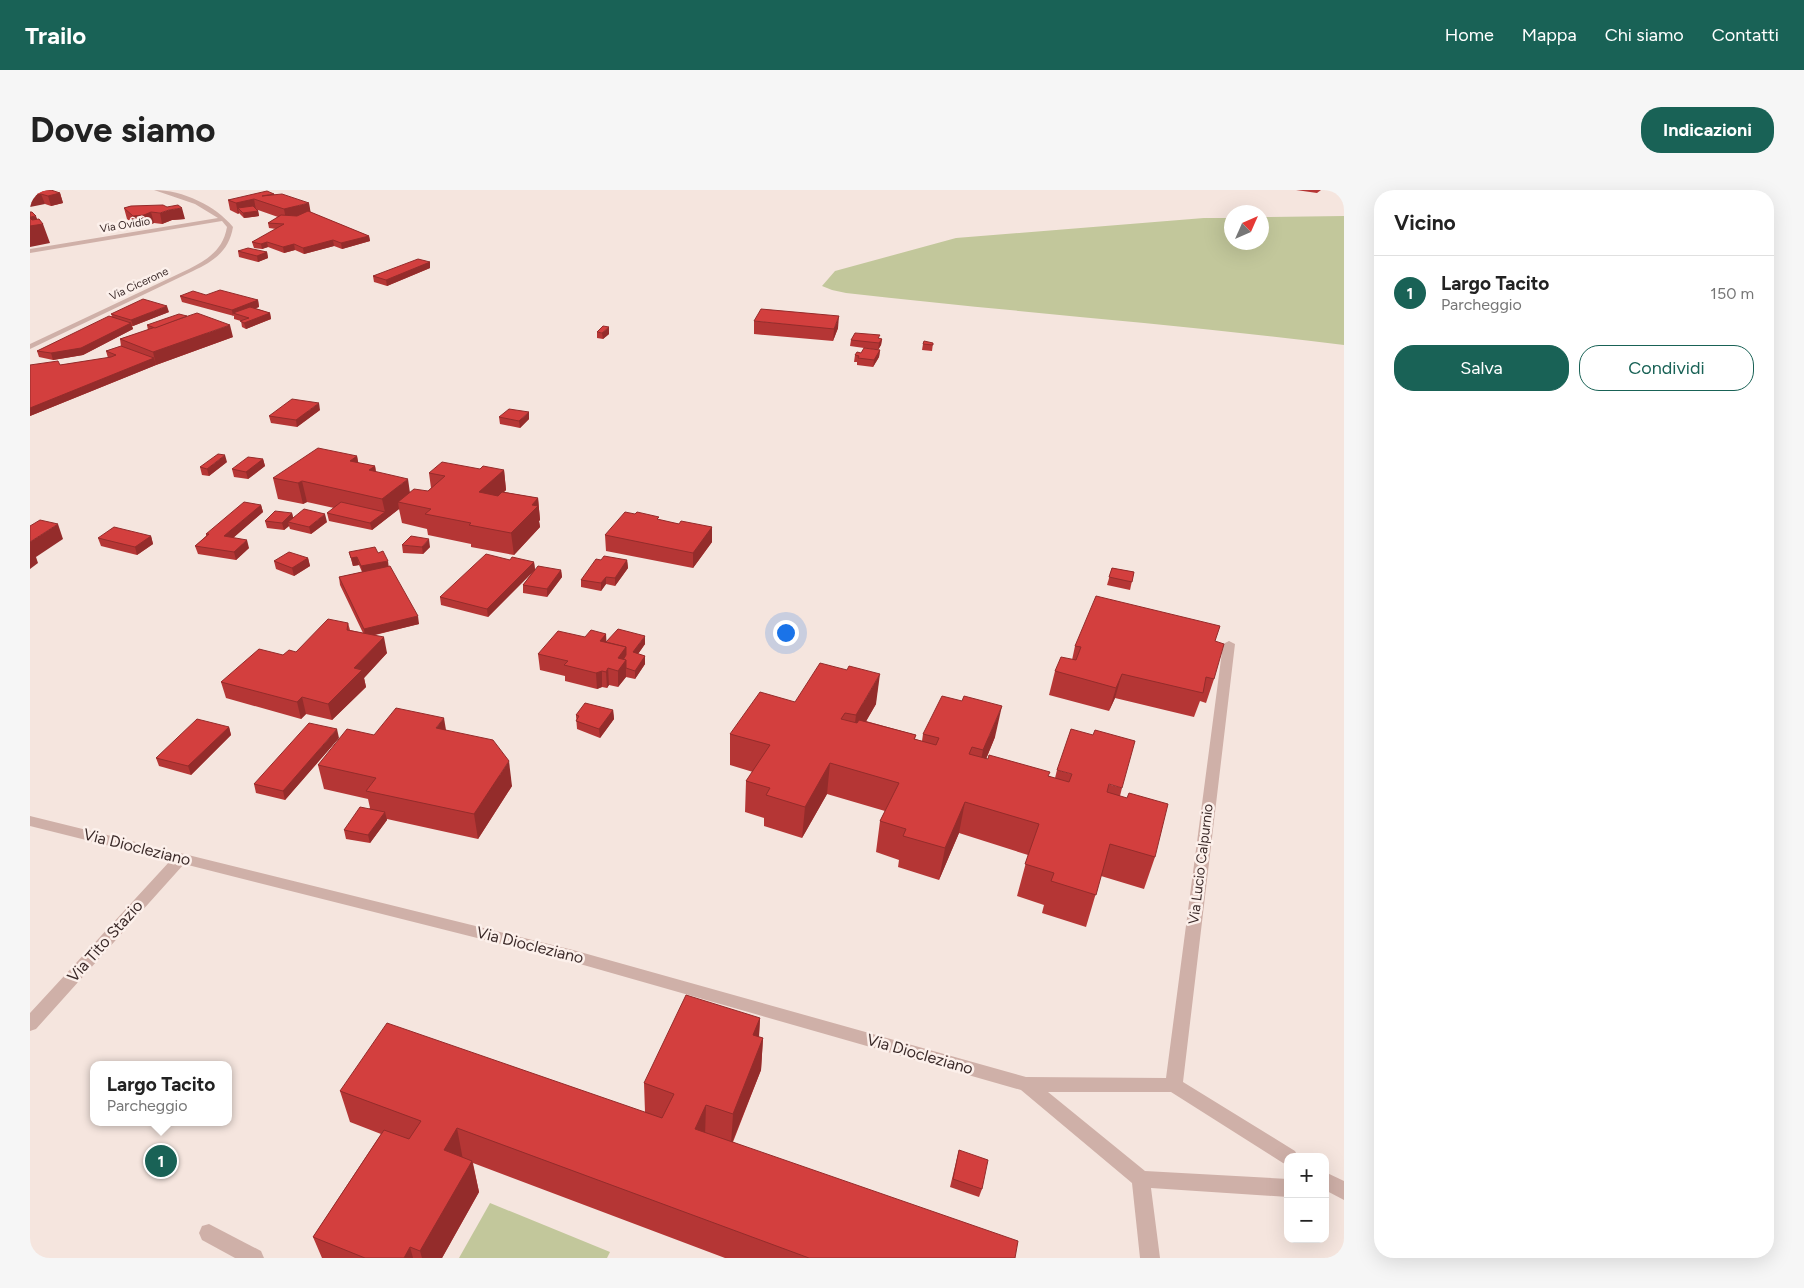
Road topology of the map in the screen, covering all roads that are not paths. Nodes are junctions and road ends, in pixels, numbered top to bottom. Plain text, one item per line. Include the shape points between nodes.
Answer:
1 (157, 190) edge
2 (224, 219) junction
3 (30, 251) edge
4 (30, 347) edge
5 (1229, 644) dead end
6 (30, 821) edge
7 (180, 858) junction
8 (30, 1024) edge
9 (1026, 1084) junction
10 (1174, 1085) junction
11 (1284, 1154) edge
12 (1141, 1179) junction
13 (1329, 1183) edge
14 (1284, 1188) edge
15 (1329, 1191) edge
16 (1344, 1192) edge
17 (209, 1233) dead end
18 (254, 1258) edge
19 (1150, 1258) edge

1 - 2 street via 197,203
2 - 3 street, Via Ovidio
2 - 4 street, Via Cicerone via 230,227 229,240 210,260
5 - 10 street, Via Lucio Calpurnio
6 - 7 street, Via Diocleziano
7 - 8 street, Via Tito Stazio
7 - 9 street, Via Diocleziano via 572,956
9 - 10 street, Via Diocleziano
9 - 12 street, Via Diocleziano
10 - 11 street
12 - 14 street
12 - 19 street
13 - 16 street
15 - 16 street
17 - 18 street

